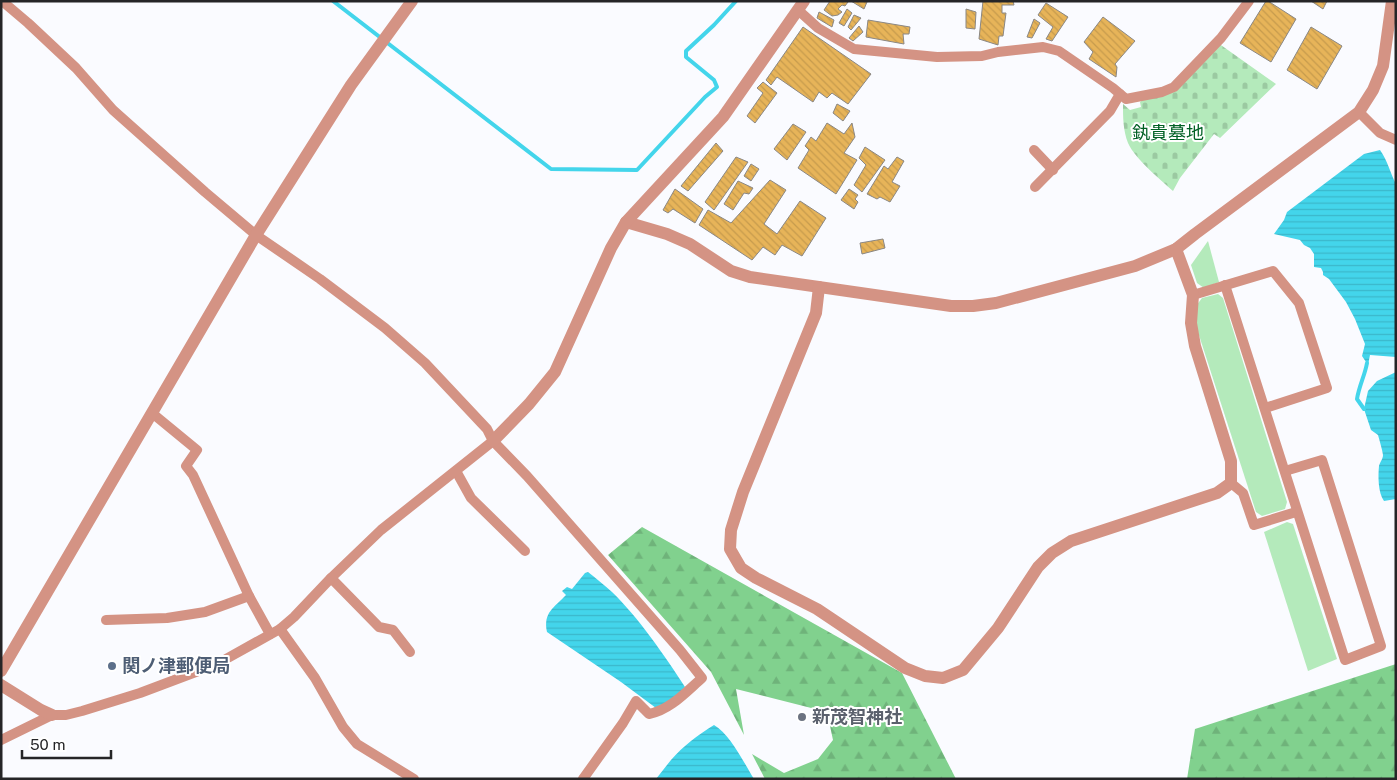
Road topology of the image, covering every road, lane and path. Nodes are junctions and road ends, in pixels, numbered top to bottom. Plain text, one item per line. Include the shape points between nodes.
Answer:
1 (2, 1) edge
2 (412, 1) edge
3 (1249, 1) edge
4 (1392, 1) edge
5 (801, 5) edge
6 (1120, 94) junction
7 (1360, 112) junction
8 (1396, 140) edge
9 (1034, 150) dead end
10 (1053, 170) junction
11 (1036, 187) dead end
12 (626, 222) junction
13 (256, 234) junction
14 (1176, 249) junction
15 (1225, 285) junction
16 (819, 287) junction
17 (1193, 295) junction
18 (1265, 408) junction
19 (152, 413) junction
20 (494, 441) junction
21 (456, 471) junction
22 (1285, 471) junction
23 (1231, 482) junction
24 (1296, 512) junction
25 (525, 551) dead end
26 (331, 578) junction
27 (250, 596) junction
28 (106, 620) dead end
29 (280, 629) junction
30 (270, 634) junction
31 (410, 652) dead end
32 (1, 671) edge
33 (1, 684) edge
34 (52, 715) junction
35 (1, 740) edge
36 (414, 779) edge
37 (583, 779) edge

1 - 13 street via 76,68 113,110
2 - 13 street via 351,85
3 - 6 street via 1221,38 1174,87 1136,98 1126,99
4 - 7 street via 1384,66
5 - 6 street via 818,28 854,49 937,57 982,56 1043,47 1059,51
5 - 12 street via 723,117
6 - 10 street via 1110,112
7 - 8 street via 1380,133
7 - 14 street
9 - 10 street
10 - 11 street
12 - 16 street via 690,244 731,271 750,278
12 - 20 street via 555,372
13 - 19 street
13 - 20 street via 385,328 426,363 487,429
14 - 16 street via 1135,266 1021,297 973,306 951,306
14 - 17 street
15 - 17 street
15 - 18 street
15 - 18 street via 1273,271 1299,303 1327,388
16 - 23 street via 816,313 744,492 731,530 730,549 741,568 817,609 905,668 925,676 943,678 963,670 998,628 1038,567 1052,553 1071,541 1217,493
17 - 23 street via 1191,323 1194,338 1231,461
18 - 22 street
19 - 27 street via 198,450 186,466
19 - 32 street
20 - 21 street
20 - 37 street via 702,678 659,712 649,714 636,701
21 - 25 street via 471,498
21 - 26 street via 381,530
22 - 24 street
22 - 24 street via 1322,460 1381,646 1345,660
23 - 24 street via 1243,493 1254,525
26 - 29 street
26 - 31 street via 379,627 393,630
27 - 28 street via 205,612 167,618
27 - 30 street
29 - 30 street
29 - 36 street via 315,678 342,727 357,744
30 - 34 street via 216,664 149,690 66,715
33 - 34 street
34 - 35 street

